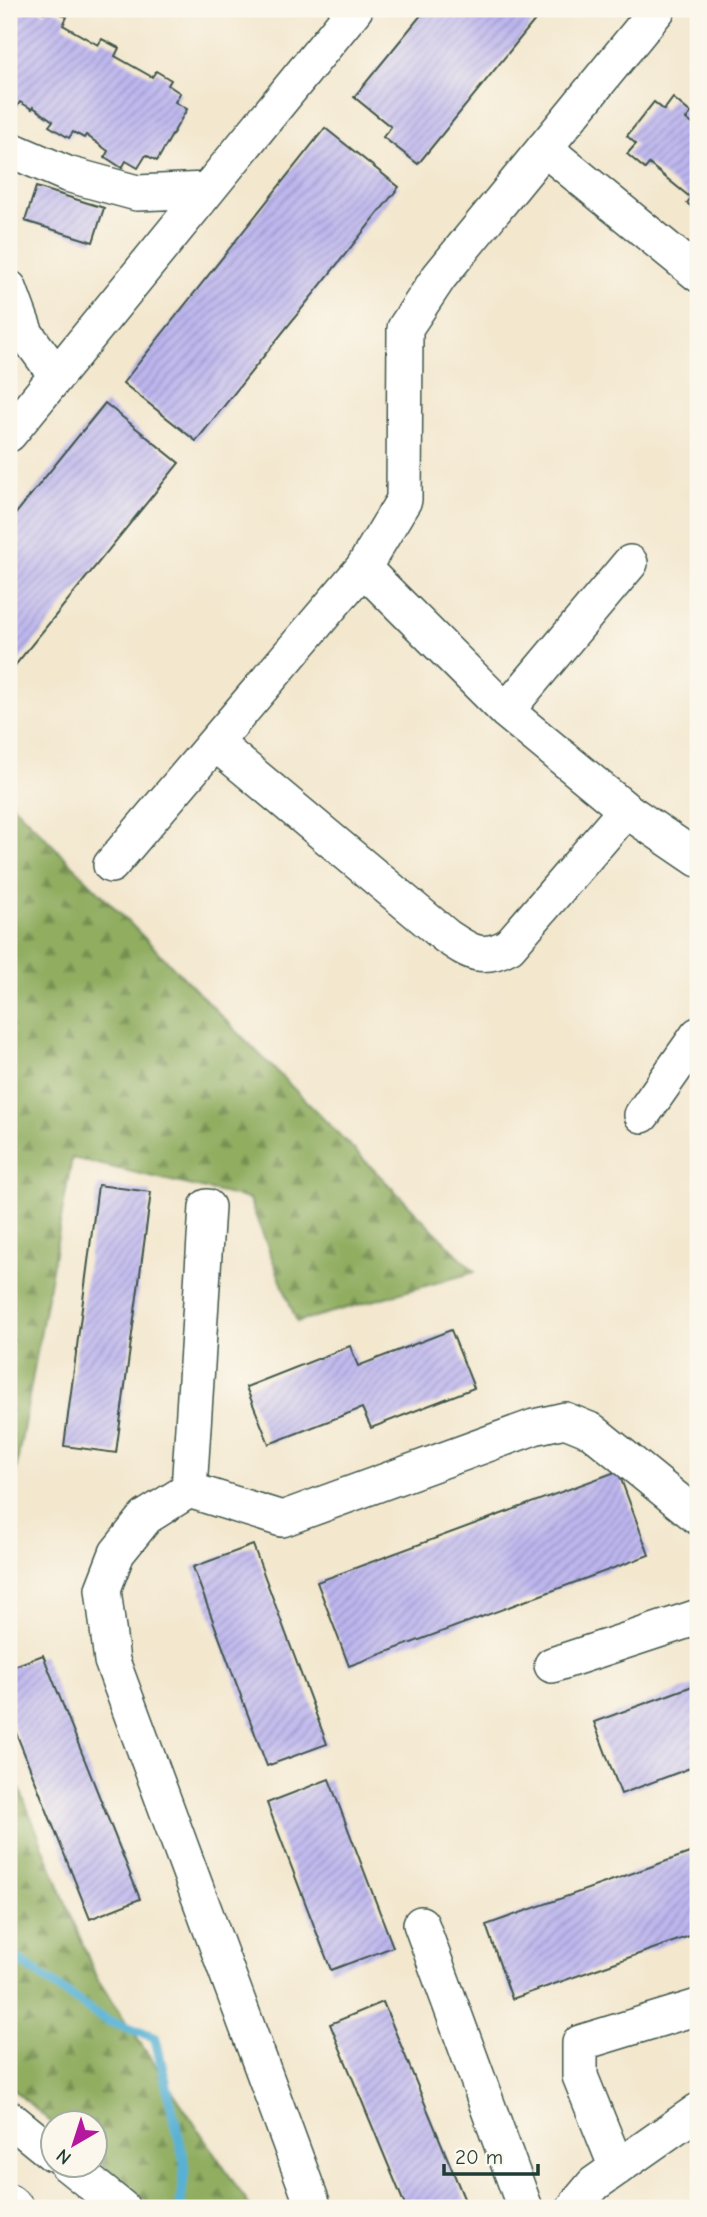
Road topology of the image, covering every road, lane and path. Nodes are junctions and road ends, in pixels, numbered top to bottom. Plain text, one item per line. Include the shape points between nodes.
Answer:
1 (355, 9) edge
2 (658, 9) edge
3 (544, 148) junction
4 (9, 149) edge
5 (207, 190) junction
6 (698, 274) edge
7 (9, 288) edge
8 (56, 376) junction
9 (9, 434) edge
10 (630, 563) dead end
11 (363, 568) junction
12 (506, 711) junction
13 (215, 743) junction
14 (626, 810) junction
15 (698, 859) edge
16 (111, 865) dead end
17 (698, 1035) edge
18 (642, 1115) dead end
19 (207, 1207) dead end
20 (189, 1490) junction
21 (698, 1517) edge
22 (698, 1616) edge
23 (552, 1665) dead end
24 (421, 1924) dead end
25 (698, 2007) edge
26 (698, 2111) edge
27 (9, 2118) edge
28 (38, 2142) edge
29 (618, 2168) junction
30 (84, 2178) edge
31 (9, 2202) edge
32 (16, 2208) edge
33 (122, 2208) edge
34 (314, 2208) edge
35 (525, 2208) edge
36 (574, 2208) edge

1 - 5 street
2 - 3 street
3 - 6 street
3 - 11 street via 439,277 405,328 404,500
4 - 5 street via 67,174 136,193
5 - 8 street
7 - 8 street via 26,334
8 - 9 street
10 - 12 street
11 - 12 street
11 - 13 street
12 - 14 street
13 - 14 street via 470,952 492,955 509,946
13 - 16 street
14 - 15 street
17 - 18 street
19 - 20 street
20 - 21 street via 282,1519 534,1427 565,1420 592,1431
20 - 34 street via 146,1517 117,1553 103,1590 113,1661
22 - 23 street
24 - 35 street
25 - 29 street via 580,2043 580,2076
26 - 29 street
27 - 28 street
29 - 36 street via 594,2184
30 - 33 street
31 - 32 street

